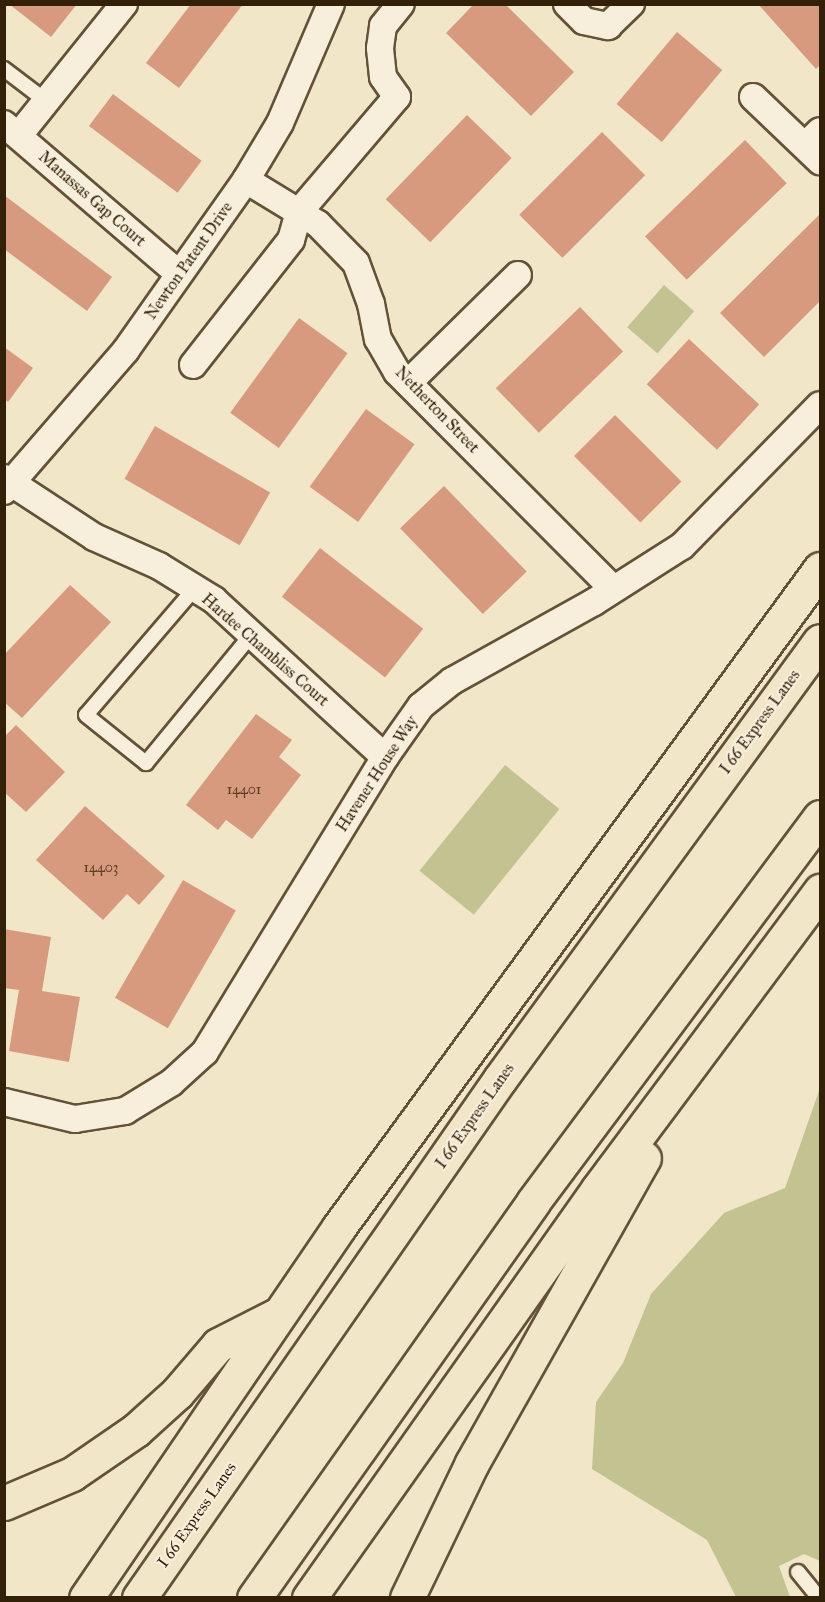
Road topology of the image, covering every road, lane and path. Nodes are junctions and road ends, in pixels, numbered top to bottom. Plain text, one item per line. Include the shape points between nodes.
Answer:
1 (124, 4) edge
2 (331, 4) edge
3 (401, 4) edge
4 (567, 4) edge
5 (631, 4) edge
6 (4, 69) edge
7 (753, 97) dead end
8 (46, 101) junction
9 (12, 130) edge
10 (815, 146) edge
11 (246, 180) junction
12 (299, 212) junction
13 (179, 274) junction
14 (518, 274) dead end
15 (193, 365) dead end
16 (408, 383) junction
17 (820, 405) edge
18 (7, 484) edge
19 (820, 569) edge
20 (195, 588) junction
21 (612, 588) junction
22 (251, 635) junction
23 (820, 641) edge
24 (385, 758) junction
25 (820, 817) edge
26 (820, 891) edge
27 (723, 1020) junction
28 (4, 1102) edge
29 (277, 1315) junction
30 (4, 1503) edge
31 (426, 1554) junction
32 (798, 1572) dead end
33 (86, 1598) edge
34 (139, 1598) edge
35 (254, 1598) edge
36 (309, 1598) edge
37 (407, 1598) edge
38 (416, 1598) edge
39 (819, 1598) edge

1 - 8 street
2 - 11 street, Newton Patent Drive via 280,123
3 - 12 street via 383,26 380,48 383,77 397,97
4 - 5 street via 584,21 608,26
6 - 8 lane
7 - 10 street
8 - 9 street
9 - 13 street, Manassas Gap Court
11 - 12 street, Netherton Street
11 - 13 street, Newton Patent Drive
12 - 15 street via 291,240
12 - 16 street, Netherton Street via 318,224 356,263 371,304 378,339
13 - 18 street, Newton Patent Drive via 126,350
14 - 16 street
16 - 21 street, Netherton Street
17 - 21 street, Havener House Way via 682,546
18 - 20 street, Hardee Chambliss Court via 94,537 159,566
19 - 29 highway
20 - 22 street, Hardee Chambliss Court
20 - 22 lane via 86,716 146,763
21 - 24 street, Havener House Way via 594,602 452,681 421,706
22 - 24 street, Hardee Chambliss Court
23 - 34 highway, I 66 Express Lanes via 500,1079
24 - 28 street, Havener House Way via 205,1052 171,1083 124,1111 75,1119
25 - 35 highway via 526,1212
26 - 27 highway
27 - 31 highway via 526,1364
27 - 36 highway
29 - 30 highway via 218,1345 177,1393 136,1430 72,1474
29 - 33 highway
31 - 37 highway
31 - 38 highway
32 - 39 lane

